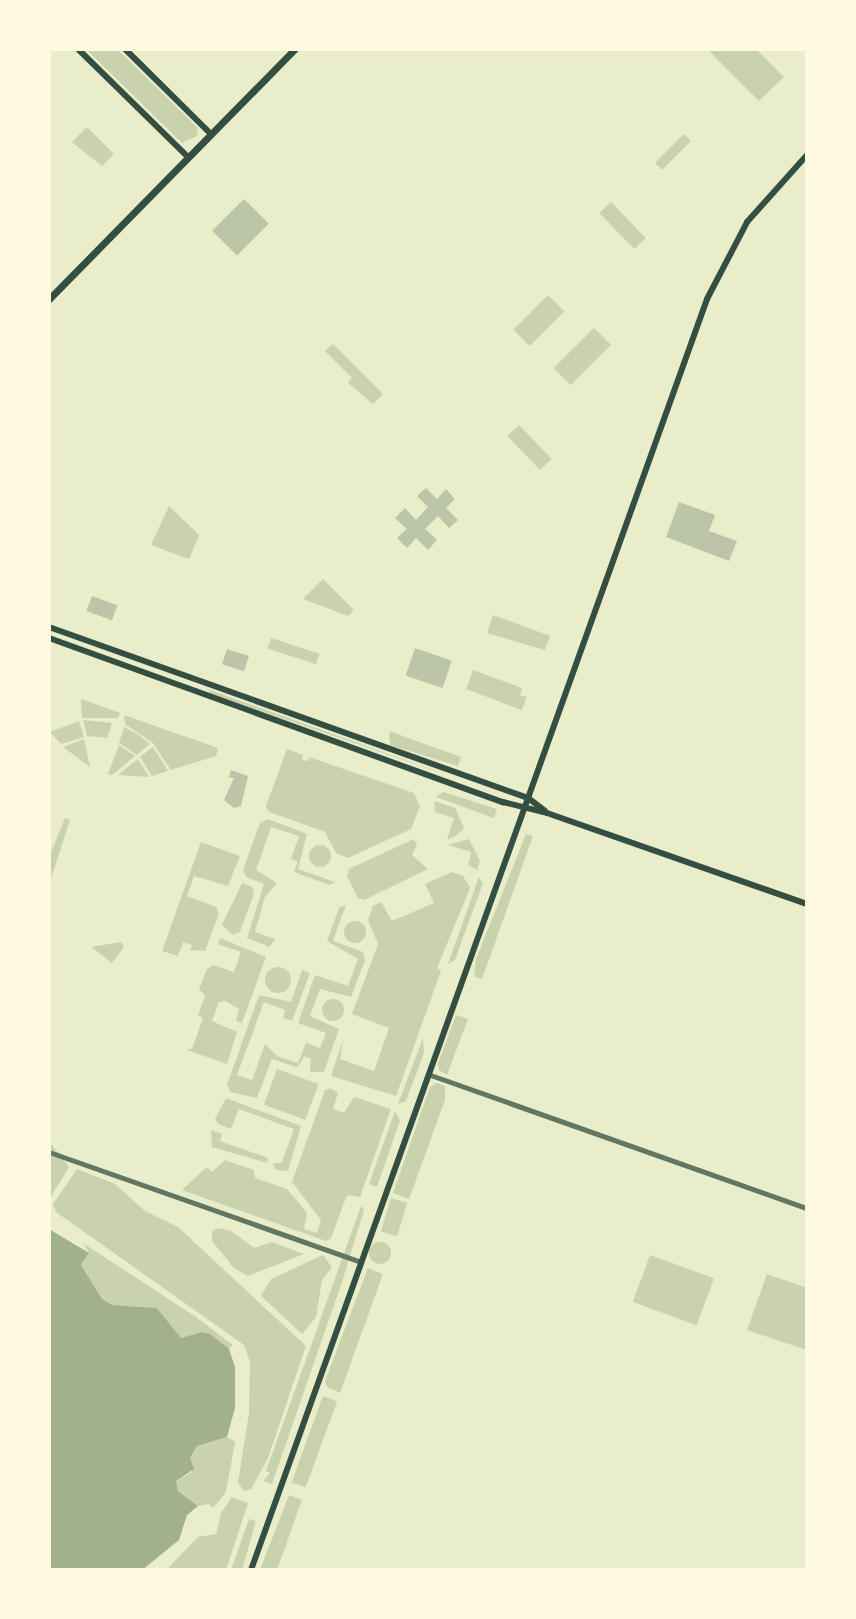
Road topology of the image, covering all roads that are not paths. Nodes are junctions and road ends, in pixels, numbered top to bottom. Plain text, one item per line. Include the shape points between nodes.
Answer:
1 (78, 49) edge
2 (125, 49) edge
3 (295, 49) edge
4 (211, 134) junction
5 (807, 155) edge
6 (188, 157) junction
7 (49, 299) edge
8 (49, 627) edge
9 (49, 638) edge
10 (464, 776) junction
11 (461, 787) junction
12 (527, 798) junction
13 (523, 809) junction
14 (547, 813) junction
15 (807, 904) edge
16 (426, 1074) junction
17 (49, 1152) edge
18 (807, 1208) edge
19 (359, 1261) junction
20 (251, 1570) edge

1 - 6 main road
2 - 4 main road
3 - 4 main road
4 - 6 main road
5 - 12 main road via 747,222 718,275
6 - 7 main road
8 - 10 main road
9 - 11 main road
10 - 11 main road
10 - 12 main road
11 - 13 main road
12 - 13 main road
12 - 14 main road
13 - 14 main road
13 - 16 main road
14 - 15 main road
16 - 18 street
16 - 19 main road
17 - 19 street
19 - 20 main road

